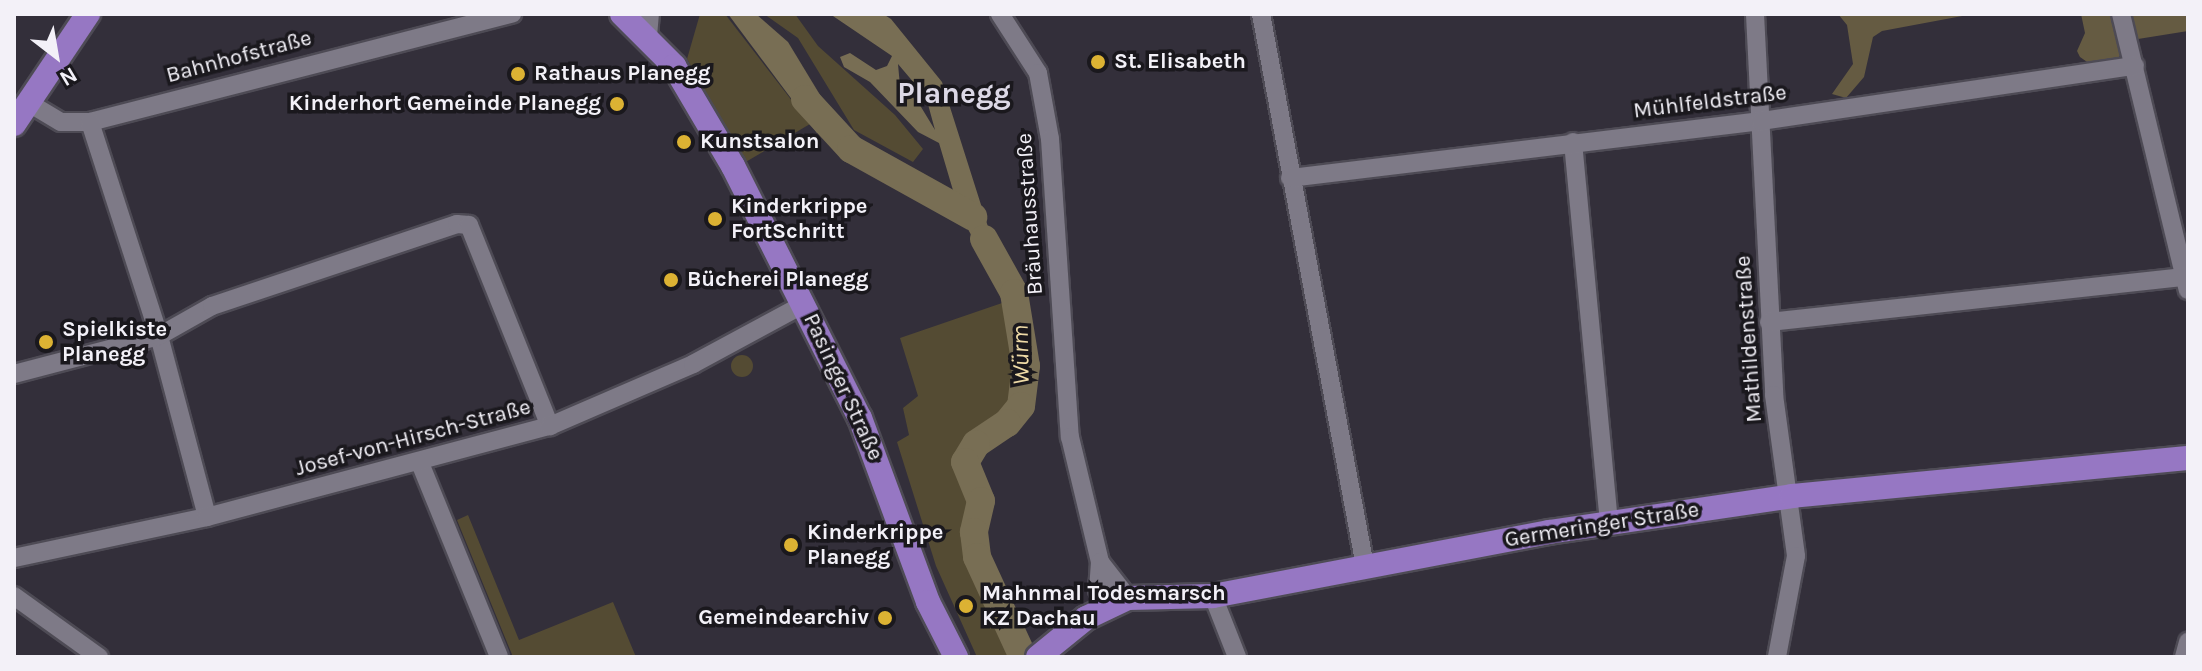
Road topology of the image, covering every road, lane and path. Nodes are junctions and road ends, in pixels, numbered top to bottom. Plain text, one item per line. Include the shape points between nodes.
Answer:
1 (88, 14) edge
2 (512, 14) edge
3 (622, 14) edge
4 (1000, 14) edge
5 (1261, 14) edge
6 (1755, 14) edge
7 (2121, 14) edge
8 (649, 25) edge
9 (2135, 66) junction
10 (29, 103) junction
11 (1761, 121) junction
12 (90, 122) junction
13 (14, 124) edge
14 (1573, 142) junction
15 (1290, 178) junction
16 (2187, 283) edge
17 (804, 304) junction
18 (1769, 322) junction
19 (159, 336) junction
20 (14, 374) edge
21 (550, 426) junction
22 (2188, 458) edge
23 (420, 463) junction
24 (1792, 496) junction
25 (207, 517) junction
26 (1609, 522) junction
27 (14, 557) edge
28 (1100, 562) junction
29 (1365, 566) junction
30 (14, 596) edge
31 (1213, 596) junction
32 (1128, 598) junction
33 (1104, 606) junction
34 (2188, 642) edge
35 (99, 657) edge
36 (499, 657) edge
37 (956, 657) edge
38 (1038, 657) edge
39 (1237, 657) edge
40 (1777, 657) edge
41 (2184, 657) edge

1 - 10 main road
2 - 12 street, Bahnhofstraße
3 - 8 main road, Pasinger Straße
4 - 28 street, Bräuhausstraße via 1034,65 1050,139 1070,437
5 - 15 street
6 - 11 street, Mathildenstraße
7 - 9 street
8 - 17 main road, Pasinger Straße via 707,116
9 - 11 street, Mühlfeldstraße
9 - 16 street
10 - 12 street, Bahnhofstraße via 61,122
10 - 13 main road
11 - 14 street, Mühlfeldstraße
11 - 18 street, Mathildenstraße
12 - 19 street
14 - 15 street, Mühlfeldstraße
14 - 26 street
15 - 29 street
16 - 18 street
17 - 21 street, Josef-von-Hirsch-Straße via 693,364
17 - 37 main road, Pasinger Straße via 860,418 928,602
18 - 24 street, Mathildenstraße via 1774,395
19 - 20 street
19 - 21 street via 212,306 457,224 469,225
19 - 25 street
21 - 23 street, Josef-von-Hirsch-Straße
22 - 24 main road, Germeringer Straße
23 - 25 street, Josef-von-Hirsch-Straße
23 - 36 street
24 - 26 main road, Germeringer Straße
24 - 40 street, Mathildenstraße via 1796,556
25 - 27 street, Josef-von-Hirsch-Straße
26 - 29 main road, Germeringer Straße
28 - 32 street, Bräuhausstraße
28 - 33 street, Bräuhausstraße via 1098,590
29 - 31 main road, Germeringer Straße
30 - 35 street
31 - 32 main road, Germeringer Straße
31 - 39 street
32 - 33 main road, Germeringer Straße
33 - 38 main road, Germeringer Straße
34 - 41 street

